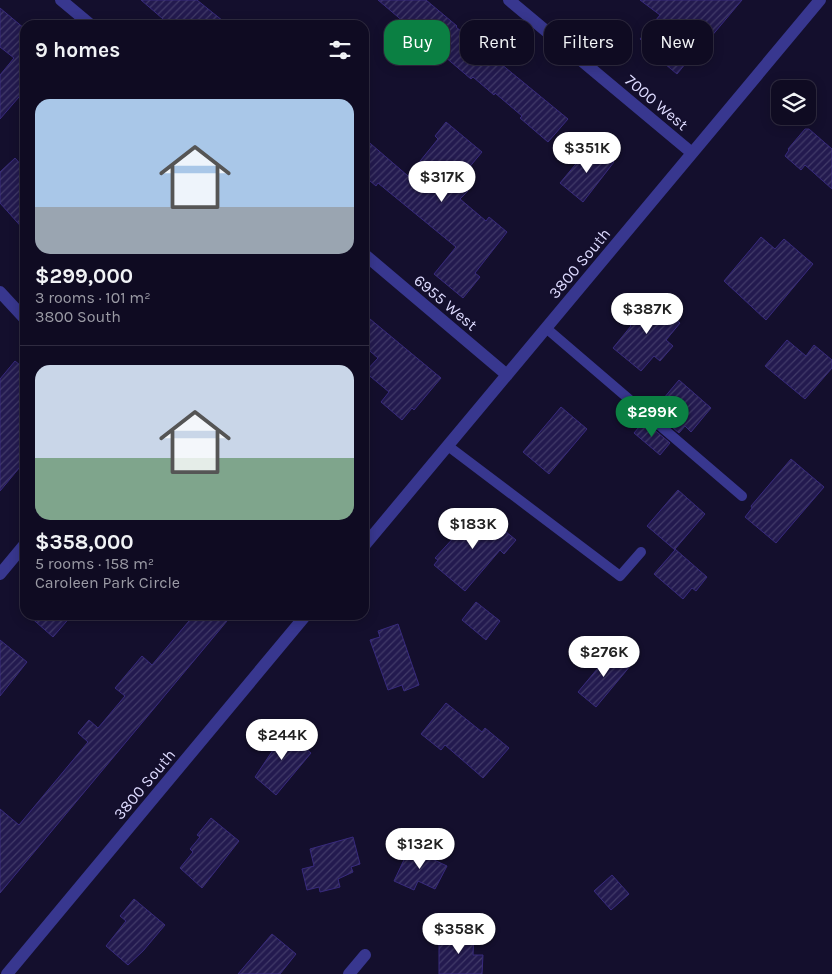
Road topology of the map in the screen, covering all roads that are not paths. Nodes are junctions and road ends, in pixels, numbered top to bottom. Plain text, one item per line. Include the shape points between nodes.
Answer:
1 (61, 0) edge
2 (509, 0) edge
3 (820, 0) edge
4 (84, 20) edge
5 (692, 153) junction
6 (369, 258) edge
7 (0, 292) edge
8 (20, 314) edge
9 (546, 328) junction
10 (507, 374) junction
11 (448, 446) junction
12 (742, 496) dead end
13 (369, 540) edge
14 (20, 550) edge
15 (641, 552) dead end
16 (0, 574) edge
17 (302, 620) edge
18 (365, 955) dead end
19 (6, 974) edge
20 (349, 974) edge

1 - 4 street
2 - 5 street, 7000 West
3 - 5 street, 3800 South
5 - 9 street, 3800 South
6 - 10 street, 6955 West
7 - 8 street
9 - 10 street, 3800 South
9 - 12 lane
10 - 11 street, 3800 South
11 - 13 street, 3800 South
11 - 15 lane via 620,576
14 - 16 street
17 - 19 street, 3800 South
18 - 20 street

